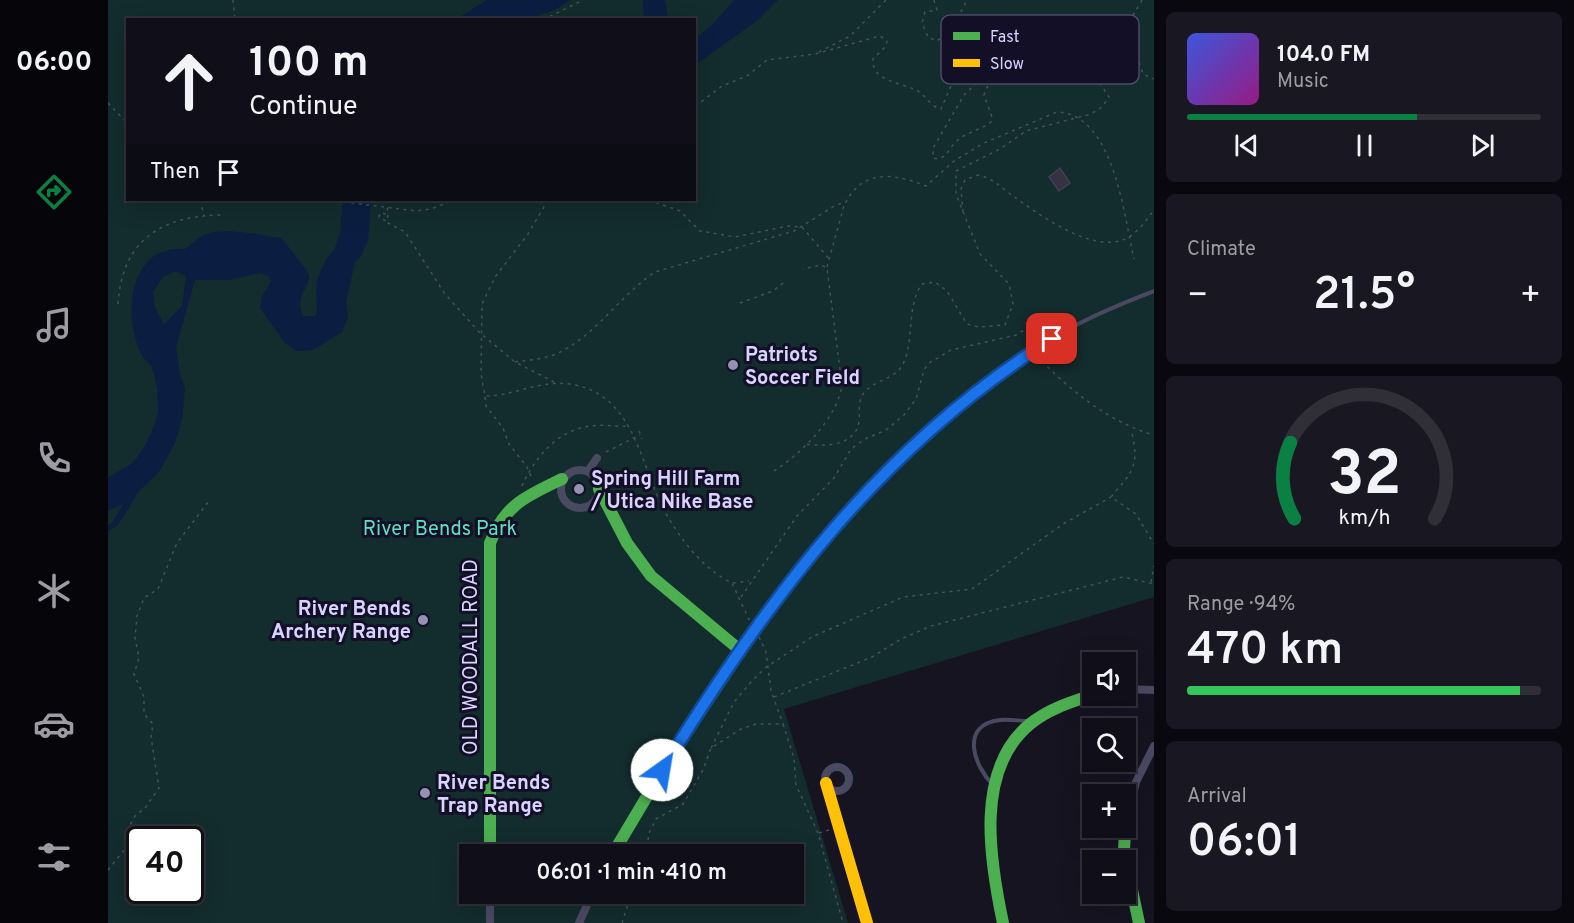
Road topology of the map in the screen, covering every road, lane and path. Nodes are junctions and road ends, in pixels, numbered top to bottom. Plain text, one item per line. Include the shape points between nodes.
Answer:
1 (233, 0) edge
2 (583, 0) edge
3 (886, 0) edge
4 (934, 0) edge
5 (967, 0) edge
6 (1142, 0) edge
7 (609, 14) dead end
8 (959, 15) edge
9 (1133, 15) edge
10 (235, 18) edge
11 (547, 18) edge
12 (608, 18) edge
13 (941, 38) edge
14 (814, 54) junction
15 (1139, 61) edge
16 (1154, 79) edge
17 (951, 84) edge
18 (975, 84) edge
19 (991, 84) edge
20 (1101, 84) edge
21 (696, 102) edge
22 (108, 103) edge
23 (1081, 117) junction
24 (126, 122) edge
25 (200, 201) edge
26 (334, 201) edge
27 (387, 201) edge
28 (451, 201) edge
29 (547, 201) edge
30 (652, 201) edge
31 (846, 202) junction
32 (387, 209) junction
33 (1154, 210) edge
34 (963, 213) junction
35 (387, 214) junction
36 (204, 215) junction
37 (221, 215) dead end
38 (388, 222) junction
39 (802, 227) junction
40 (1129, 237) junction
41 (830, 260) junction
42 (1134, 260) dead end
43 (827, 268) junction
44 (803, 269) dead end
45 (787, 280) dead end
46 (1154, 291) edge
47 (740, 303) dead end
48 (118, 304) dead end
49 (1048, 315) dead end
50 (480, 333) junction
51 (1033, 351) junction
52 (515, 362) junction
53 (555, 383) junction
54 (485, 396) junction
55 (628, 425) junction
56 (639, 431) dead end
57 (1132, 434) dead end
58 (640, 435) junction
59 (1154, 435) edge
60 (634, 438) junction
61 (642, 439) dead end
62 (806, 444) junction
63 (597, 458) joint
64 (529, 470) junction
65 (588, 471) junction
66 (774, 471) dead end
67 (562, 479) junction
68 (542, 488) junction
69 (599, 489) joint
70 (561, 493) junction
71 (1112, 497) junction
72 (519, 499) junction
73 (209, 501) dead end
74 (600, 502) junction
75 (1154, 544) edge
76 (1154, 566) edge
77 (750, 580) junction
78 (732, 583) junction
79 (1153, 584) edge
80 (740, 597) junction
81 (750, 623) dead end
82 (760, 637) dead end
83 (741, 651) junction
84 (768, 667) junction
85 (1136, 689) edge
86 (1154, 690) edge
87 (773, 698) junction
88 (1082, 699) edge
89 (1033, 721) junction
90 (783, 724) junction
91 (1154, 746) edge
92 (711, 748) junction
93 (826, 783) junction
94 (1136, 784) edge
95 (845, 788) junction
96 (996, 788) junction
97 (832, 802) junction
98 (834, 829) dead end
99 (818, 833) junction
100 (1125, 838) edge
101 (490, 844) edge
102 (619, 844) edge
103 (648, 844) edge
104 (108, 870) edge
105 (490, 904) edge
106 (588, 904) edge
107 (628, 904) edge
108 (490, 923) edge
109 (579, 923) edge
110 (622, 923) edge
111 (843, 923) edge
112 (867, 923) edge
113 (1003, 923) edge
114 (1139, 923) edge

1 - 10 path
2 - 11 path
3 - 14 path via 850,36
4 - 13 path via 937,10 925,12 922,23 928,37
5 - 8 path
6 - 9 path
7 - 12 path
14 - 17 path via 880,36 887,41 886,46 873,64 891,82 917,91 941,109
14 - 21 path via 767,60 747,76 736,78
15 - 16 path via 1143,74
18 - 19 path via 964,95 933,148 933,158 944,157 960,138 991,122 993,117 984,95
20 - 23 path via 1109,97 1102,107
22 - 24 path
23 - 31 path via 1069,112 1042,116 1033,124 954,161 927,186 882,175 868,179
23 - 34 path via 1026,131 992,154 961,167 954,184
23 - 40 path via 1092,129 1119,186
25 - 36 path
26 - 32 path
27 - 32 path
28 - 32 path via 431,209
29 - 50 path via 490,286 482,304
30 - 39 path via 680,211 700,231 735,237 788,226
31 - 39 path via 836,204
31 - 41 path
32 - 35 path
33 - 40 path
34 - 40 path via 961,189 965,180 978,175 1085,239 1110,242
34 - 62 path via 980,254 1009,284 1013,304 1010,320 1000,327 972,327 947,291 935,282 922,284 915,298 904,362 896,374 864,392 855,432 832,445
35 - 38 path
35 - 38 path via 380,213 379,217
36 - 37 path
36 - 48 path via 161,227 137,246 123,272
38 - 50 path via 405,232 445,294
39 - 41 path
39 - 52 path via 656,272 573,344 556,354
40 - 42 path
41 - 43 path
43 - 44 path via 820,265
43 - 62 path via 841,396
45 - 47 path via 773,291
46 - 51 lane via 1072,327
49 - 77 path via 1016,335 951,350 929,363 916,399 904,415 851,449 834,478 797,516
50 - 52 path
50 - 54 path
51 - 59 path via 1080,396
51 - 83 lane via 930,428 900,456 815,550
52 - 53 path
53 - 54 path
53 - 55 path via 577,385 597,394 619,411
54 - 64 path via 486,406 503,428 512,450
55 - 60 path
55 - 64 path via 588,426 569,433 547,447
56 - 58 path
57 - 71 path via 1135,468
58 - 60 path
58 - 61 path
60 - 63 path
60 - 78 path via 665,511 703,563
62 - 66 path
63 - 65 street
64 - 68 path
64 - 72 path
65 - 67 street, OLD WOODALL ROAD via 576,471
65 - 69 street
67 - 68 street, OLD WOODALL ROAD
67 - 70 street
68 - 70 street
68 - 72 street, OLD WOODALL ROAD
69 - 74 street
70 - 74 street via 576,507
71 - 75 path via 1136,514
71 - 84 path via 1063,524 972,589 903,597 812,637
72 - 101 street, OLD WOODALL ROAD via 500,519 489,553
73 - 104 path via 177,543 158,589 144,598 137,616 135,638 139,658 134,674 144,697 144,714 153,724 151,737 159,788 135,816 125,849
74 - 83 street via 651,576
76 - 79 path
77 - 78 path
77 - 80 path
78 - 80 path
79 - 87 path via 1124,576 931,626 862,662
80 - 81 path
82 - 84 path
83 - 102 street via 674,751
84 - 87 path
84 - 92 path via 734,702
85 - 86 street
87 - 90 path
88 - 89 street
89 - 96 street via 1015,739
89 - 96 lane via 999,720 976,733 975,760
90 - 92 path via 756,724
90 - 99 path via 794,758 796,785
91 - 94 street
92 - 103 path via 683,804 656,819
93 - 95 street via 834,790
93 - 95 street via 827,772 838,767 848,774
93 - 97 street
95 - 97 street
96 - 113 street via 990,852
97 - 112 street
98 - 99 path
99 - 111 path
100 - 114 street
105 - 108 street
106 - 109 street
107 - 110 path

